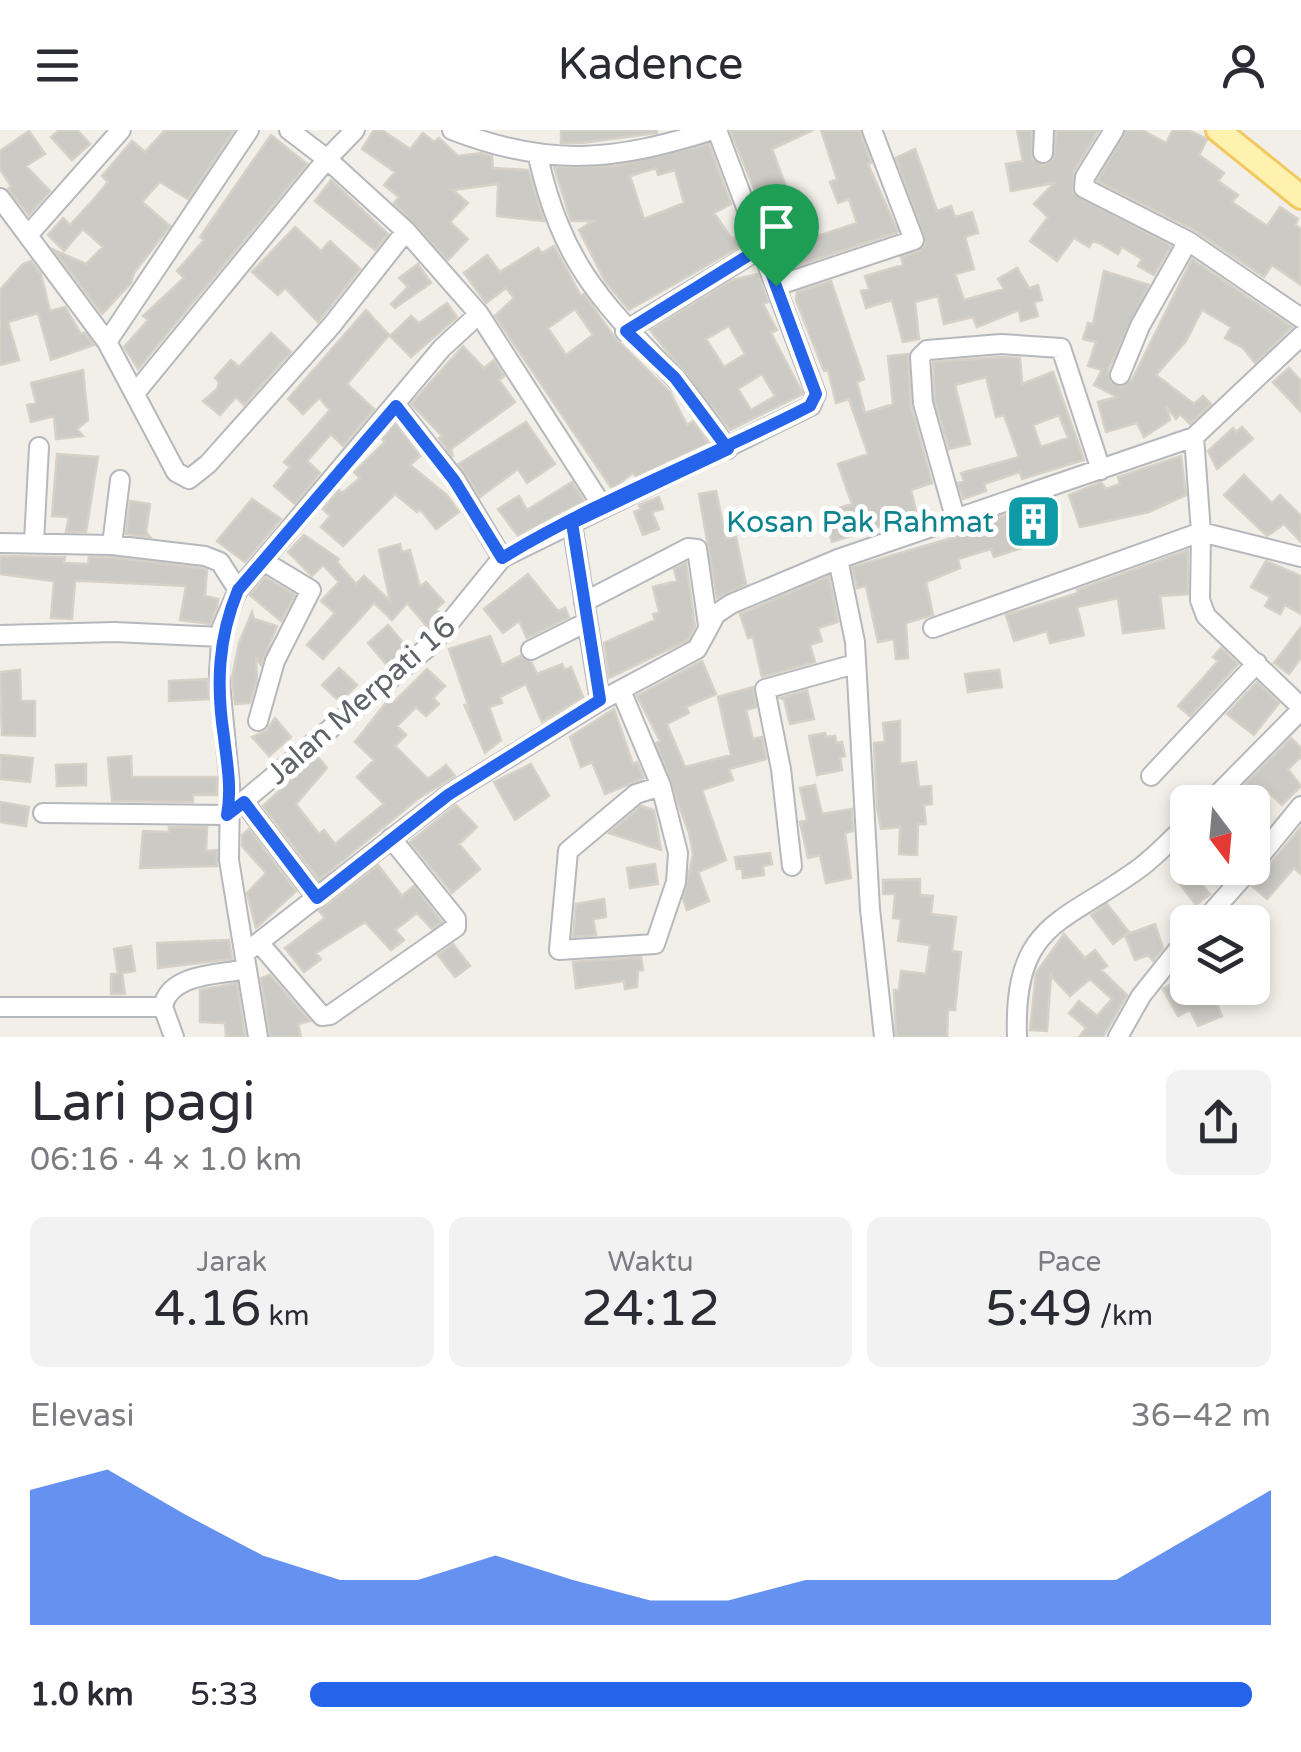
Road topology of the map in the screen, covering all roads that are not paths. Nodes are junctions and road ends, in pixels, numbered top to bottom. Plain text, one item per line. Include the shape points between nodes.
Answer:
1 (121, 130) edge
2 (249, 130) edge
3 (289, 130) edge
4 (355, 130) edge
5 (452, 130) edge
6 (715, 130) edge
7 (872, 130) edge
8 (1044, 130) edge
9 (1114, 130) edge
10 (1218, 130) edge
11 (1043, 154) dead end
12 (538, 157) junction
13 (327, 159) junction
14 (0, 198) edge
15 (1301, 198) edge
16 (406, 231) junction
17 (29, 234) junction
18 (1188, 241) junction
19 (762, 247) junction
20 (776, 286) junction
21 (479, 314) junction
22 (1301, 318) edge
23 (626, 331) junction
24 (1301, 336) edge
25 (107, 342) junction
26 (1120, 375) dead end
27 (136, 392) junction
28 (396, 406) junction
29 (1194, 437) junction
30 (39, 447) dead end
31 (728, 449) junction
32 (1101, 470) junction
33 (120, 480) dead end
34 (603, 506) junction
35 (955, 518) junction
36 (572, 523) junction
37 (1201, 532) junction
38 (34, 542) junction
39 (0, 543) edge
40 (112, 545) junction
41 (1301, 557) edge
42 (502, 558) junction
43 (838, 560) junction
44 (263, 562) junction
45 (238, 590) junction
46 (586, 612) junction
47 (708, 625) junction
48 (933, 628) dead end
49 (0, 635) edge
50 (221, 637) junction
51 (531, 650) dead end
52 (1256, 663) junction
53 (856, 664) junction
54 (622, 693) junction
55 (600, 700) junction
56 (1301, 709) edge
57 (258, 721) dead end
58 (1151, 776) dead end
59 (1227, 785) edge
60 (661, 786) junction
61 (244, 802) junction
62 (1301, 806) edge
63 (43, 813) dead end
64 (227, 815) junction
65 (391, 838) junction
66 (1170, 840) edge
67 (1270, 844) edge
68 (792, 866) dead end
69 (1235, 885) edge
70 (317, 898) junction
71 (1218, 905) edge
72 (250, 956) junction
73 (1170, 961) edge
74 (0, 1007) edge
75 (163, 1007) junction
76 (174, 1037) edge
77 (258, 1037) edge
78 (884, 1037) edge
79 (1017, 1037) edge
80 (1118, 1037) edge

1 - 17 street
2 - 25 street
3 - 13 street
4 - 13 street
5 - 12 street
6 - 12 street via 616,154
6 - 19 street, Jalan Merpati 16
7 - 20 street via 914,240
8 - 11 street
9 - 18 street via 1084,188
10 - 15 main road
12 - 23 street via 561,236
13 - 16 street
13 - 27 street
14 - 17 street
16 - 21 street
16 - 27 street via 196,475 176,472
17 - 25 street
18 - 22 street
18 - 26 street
19 - 20 street, Jalan Merpati 16
19 - 23 street
20 - 31 street, Jalan Merpati 16 via 814,402
21 - 28 street
21 - 34 street
23 - 31 street via 675,378
24 - 29 street
25 - 27 street
28 - 42 street via 454,480
28 - 44 street
29 - 32 street
29 - 37 street
30 - 38 street
31 - 34 street, Jalan Merpati 16
32 - 35 street
32 - 35 street via 1061,348 927,350 920,357 923,403
33 - 40 street
34 - 36 street, Jalan Merpati 16
35 - 43 street
36 - 42 street, Jalan Merpati 16
36 - 46 street
37 - 41 street
37 - 48 street
37 - 52 street via 1200,600 1206,616
38 - 39 street
38 - 40 street
40 - 45 street via 204,556 220,562
42 - 61 street, Jalan Merpati 16 via 433,644
43 - 47 street via 731,604
43 - 53 street
44 - 45 street
44 - 57 street via 311,590 274,661
45 - 50 street
46 - 47 street via 688,548 697,549
46 - 51 street
46 - 55 street
47 - 54 street via 697,649
49 - 50 street
50 - 64 street
52 - 56 street
52 - 58 street
53 - 68 street via 765,689
53 - 78 street
54 - 55 street
54 - 60 street
55 - 65 street
56 - 59 street
60 - 60 street via 636,794 568,851 559,950 658,942 678,853
61 - 64 street, Jalan Merpati 16
61 - 70 street
62 - 67 street
63 - 64 street
64 - 72 street via 229,860
65 - 70 street
65 - 72 street via 456,927 330,1015 322,1016
66 - 79 street via 1042,934 1026,958
69 - 71 street
70 - 72 street
72 - 75 street via 189,979 169,993
72 - 77 street
73 - 80 street
74 - 75 street
75 - 76 street

